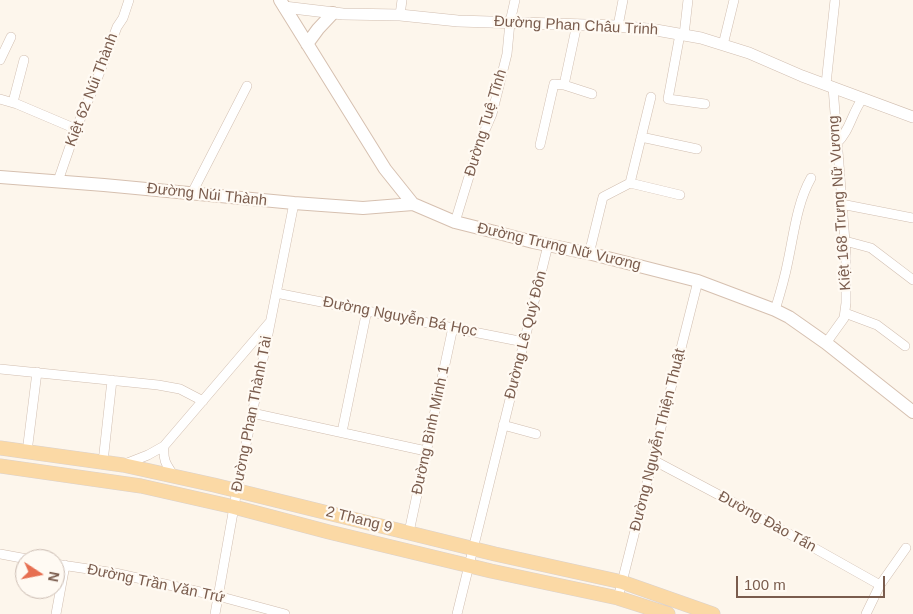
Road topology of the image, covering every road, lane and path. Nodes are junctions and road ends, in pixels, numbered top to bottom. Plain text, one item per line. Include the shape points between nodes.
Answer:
1 (129, 0) edge
2 (402, 0) edge
3 (515, 0) edge
4 (623, 0) edge
5 (688, 0) edge
6 (734, 0) edge
7 (835, 0) edge
8 (282, 4) edge
9 (333, 13) junction
10 (400, 15) junction
11 (510, 22) junction
12 (577, 24) junction
13 (618, 26) junction
14 (682, 35) junction
15 (11, 37) dead end
16 (307, 44) junction
17 (723, 45) junction
18 (0, 60) edge
19 (24, 60) dead end
20 (564, 85) junction
21 (247, 86) dead end
22 (829, 86) junction
23 (592, 94) dead end
24 (651, 97) dead end
25 (863, 98) junction
26 (0, 99) edge
27 (12, 102) junction
28 (704, 104) dead end
29 (913, 117) edge
30 (76, 128) junction
31 (641, 137) junction
32 (837, 143) junction
33 (540, 145) dead end
34 (697, 149) dead end
35 (0, 177) edge
36 (810, 178) dead end
37 (58, 181) junction
38 (630, 183) junction
39 (192, 193) junction
40 (680, 195) dead end
41 (294, 203) junction
42 (414, 204) junction
43 (841, 204) junction
44 (913, 218) edge
45 (455, 222) junction
46 (844, 242) junction
47 (548, 245) junction
48 (589, 254) junction
49 (913, 280) edge
50 (698, 281) junction
51 (276, 293) junction
52 (367, 310) junction
53 (775, 310) junction
54 (845, 313) junction
55 (270, 322) junction
56 (453, 327) junction
57 (524, 342) junction
58 (826, 343) junction
59 (905, 346) dead end
60 (0, 369) edge
61 (37, 372) junction
62 (112, 380) junction
63 (203, 401) junction
64 (913, 412) edge
65 (252, 413) junction
66 (503, 425) junction
67 (342, 432) junction
68 (536, 434) dead end
69 (164, 446) junction
70 (0, 448) edge
71 (426, 451) junction
72 (27, 452) junction
73 (653, 460) junction
74 (103, 462) junction
75 (123, 465) junction
76 (0, 466) edge
77 (174, 476) junction
78 (237, 490) junction
79 (234, 507) junction
80 (409, 532) junction
81 (473, 548) junction
82 (906, 548) dead end
83 (0, 554) edge
84 (15, 557) edge
85 (65, 565) edge
86 (469, 565) junction
87 (622, 582) junction
88 (880, 585) junction
89 (218, 596) junction
90 (618, 598) junction
91 (59, 599) edge
92 (56, 614) edge
93 (215, 614) edge
94 (285, 614) edge
95 (457, 614) edge
96 (668, 614) edge
97 (713, 614) edge
98 (866, 614) edge

1 - 30 street, Kiệt 62 Núi Thành
2 - 10 street
3 - 11 street, Đường Tuệ Tĩnh
4 - 13 street
5 - 14 street
6 - 17 street
7 - 22 street, Kiệt 168 Trưng Nữ Vương
8 - 9 street, Đường Phan Châu Trinh
8 - 16 main road, Đường Trưng Nữ Vương
9 - 10 street, Đường Phan Châu Trinh
9 - 16 main road
10 - 11 street, Đường Phan Châu Trinh
11 - 12 street, Đường Phan Châu Trinh
11 - 45 street, Đường Tuệ Tĩnh via 507,54 492,114 479,144
12 - 13 street, Đường Phan Châu Trinh
12 - 20 street
13 - 14 street, Đường Phan Châu Trinh
14 - 17 street, Đường Phan Châu Trinh
14 - 28 street via 668,99
15 - 18 street
16 - 42 main road, Đường Trưng Nữ Vương via 390,177
17 - 22 street, Đường Phan Châu Trinh
19 - 27 street
20 - 23 street
20 - 33 street via 554,84
21 - 39 street
22 - 25 street, Đường Phan Châu Trinh
22 - 32 street, Kiệt 168 Trưng Nữ Vương
24 - 31 street
25 - 29 street, Đường Phan Châu Trinh
25 - 32 street
26 - 27 street
27 - 30 street
30 - 37 street, Kiệt 62 Núi Thành
31 - 34 street
31 - 38 street
32 - 43 street, Kiệt 168 Trưng Nữ Vương
35 - 37 main road, Đường Núi Thành
36 - 53 street via 799,209
37 - 39 main road, Đường Núi Thành
38 - 40 street
38 - 48 street via 603,197
39 - 41 main road, Đường Núi Thành
41 - 42 main road, Đường Núi Thành via 363,208
41 - 51 street, Đường Phan Thành Tài
42 - 45 main road, Đường Trưng Nữ Vương
43 - 44 street
43 - 46 street, Kiệt 168 Trưng Nữ Vương
45 - 47 main road, Đường Trưng Nữ Vương
46 - 49 street via 871,248
46 - 54 street, Kiệt 168 Trưng Nữ Vương
47 - 48 main road, Đường Trưng Nữ Vương
47 - 57 street, Đường Lê Quý Đôn
48 - 50 main road, Đường Trưng Nữ Vương
50 - 53 main road, Đường Trưng Nữ Vương
50 - 73 street, Đường Nguyễn Thiện Thuật
51 - 52 street, Đường Nguyễn Bá Học
51 - 55 street, Đường Phan Thành Tài
52 - 56 street, Đường Nguyễn Bá Học
52 - 67 street
53 - 58 main road, Đường Trưng Nữ Vương
54 - 58 street, Kiệt 168 Trưng Nữ Vương
54 - 59 street via 877,325
55 - 63 street, Đường Phan Thành Tài
55 - 65 street, Đường Phan Thành Tài
56 - 57 street, Đường Nguyễn Bá Học
56 - 71 street, Đường Bình Minh 1
57 - 66 street, Đường Lê Quý Đôn
58 - 64 main road, Đường Trưng Nữ Vương
60 - 61 street
61 - 62 street
61 - 72 street
62 - 63 street via 180,389
62 - 74 street
63 - 69 street, Đường Phan Thành Tài
65 - 67 street
65 - 78 street, Đường Phan Thành Tài
66 - 68 street
66 - 81 street, Đường Lê Quý Đôn
67 - 71 street
69 - 75 street, Đường Phan Thành Tài
69 - 77 street via 165,464
70 - 72 main road, 2 Thang 9
71 - 80 street, Đường Bình Minh 1
72 - 74 main road, 2 Thang 9
73 - 87 street, Đường Nguyễn Thiện Thuật
73 - 88 street, Đường Đào Tấn
74 - 75 main road, 2 Thang 9
75 - 77 main road, 2 Thang 9
76 - 79 main road, 2 Thang 9 via 141,486
77 - 78 main road, 2 Thang 9
78 - 79 street, Đường Phan Thành Tài
78 - 80 main road, 2 Thang 9
79 - 86 main road, 2 Thang 9
79 - 89 street, Đường Phan Thành Tài
80 - 81 main road, 2 Thang 9
81 - 86 street, Đường Lê Quý Đôn
81 - 87 main road, 2 Thang 9
82 - 88 street
83 - 84 street
85 - 89 street, Đường Trần Văn Trứ
86 - 90 main road, 2 Thang 9
86 - 95 street, Đường Lê Quý Đôn
87 - 90 street, Đường Nguyễn Thiện Thuật
87 - 97 main road, 2 Thang 9
88 - 98 street
89 - 93 street, Đường Phan Thành Tài
89 - 94 street, Đường Trần Văn Trứ
90 - 96 main road, 2 Thang 9
91 - 92 street

